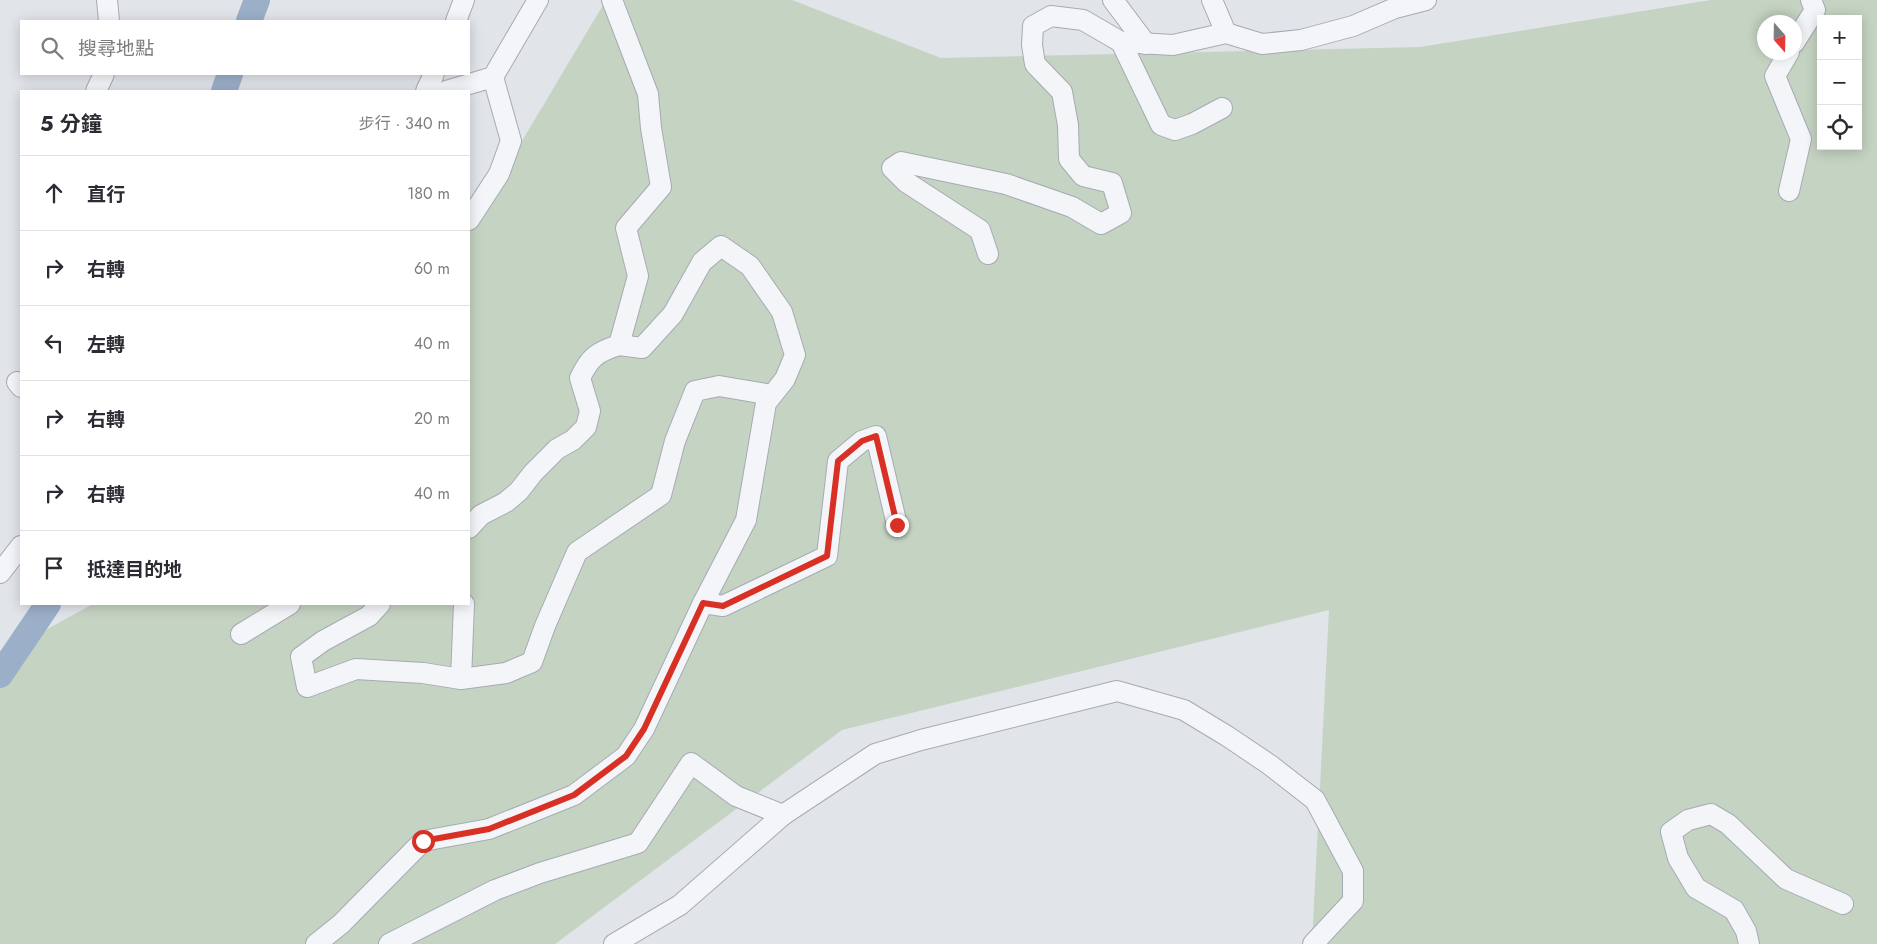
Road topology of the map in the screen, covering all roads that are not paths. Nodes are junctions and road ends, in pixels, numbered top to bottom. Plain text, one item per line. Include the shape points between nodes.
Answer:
1 (107, 0) edge
2 (464, 0) edge
3 (538, 0) edge
4 (612, 0) edge
5 (1113, 0) edge
6 (1212, 0) edge
7 (1426, 0) edge
8 (1811, 0) edge
9 (109, 20) edge
10 (456, 20) edge
11 (1802, 30) edge
12 (1226, 33) junction
13 (1121, 42) junction
14 (1146, 44) junction
15 (1784, 60) edge
16 (104, 75) edge
17 (434, 75) edge
18 (493, 77) junction
19 (96, 90) edge
20 (426, 90) edge
21 (449, 90) edge
22 (1222, 108) dead end
23 (1789, 191) dead end
24 (470, 218) edge
25 (988, 254) dead end
26 (619, 345) junction
27 (772, 395) junction
28 (897, 525) dead end
29 (470, 527) edge
30 (20, 547) edge
31 (0, 573) edge
32 (703, 603) junction
33 (288, 605) edge
34 (379, 605) edge
35 (464, 605) edge
36 (242, 634) dead end
37 (461, 679) junction
38 (783, 815) junction
39 (1843, 904) dead end
40 (316, 944) edge
41 (389, 944) edge
42 (614, 944) edge
43 (1313, 944) edge
44 (1749, 944) edge

1 - 9 street
2 - 10 street
3 - 18 street
4 - 26 street via 648,94 661,187 626,228 638,276
5 - 14 street
6 - 12 street
7 - 12 street via 1395,8 1353,26 1301,40 1262,44
8 - 11 street via 1815,10
12 - 14 street via 1173,46
13 - 14 street
13 - 22 street via 1161,125 1175,130
13 - 25 street via 1084,20 1051,16 1033,26 1036,64 1062,92 1069,159 1083,176 1112,183 1121,213 1101,224 1072,207 1006,184 901,162 892,168 906,182 980,230
15 - 23 street via 1775,76 1801,139
16 - 19 street
17 - 20 street
18 - 21 street
18 - 24 street via 511,141 499,174
26 - 27 street via 642,348 673,314 702,262 721,246 750,266 782,312 795,355 785,379
26 - 29 street via 601,351 587,363 580,378 590,411 586,427 557,449 519,491 506,502 480,515
27 - 32 street via 766,403 746,520
27 - 37 street via 719,386 695,391 675,441 661,495 577,552 532,662 506,673
28 - 32 street via 876,436 862,441 838,461 827,556 723,606
30 - 31 street
32 - 40 street via 644,729 626,756 574,795 489,829 423,841 342,924
33 - 36 street
34 - 37 street via 369,616 323,641 302,658 307,686 356,669
35 - 37 street
38 - 41 street via 736,796 691,763 638,843 495,890
38 - 42 street via 680,905
38 - 43 street via 875,754 1117,691 1184,710 1263,760 1315,800 1353,870 1353,901
39 - 44 street via 1786,879 1728,824 1711,814 1688,820 1670,832 1678,858 1696,888 1734,910 1746,931

